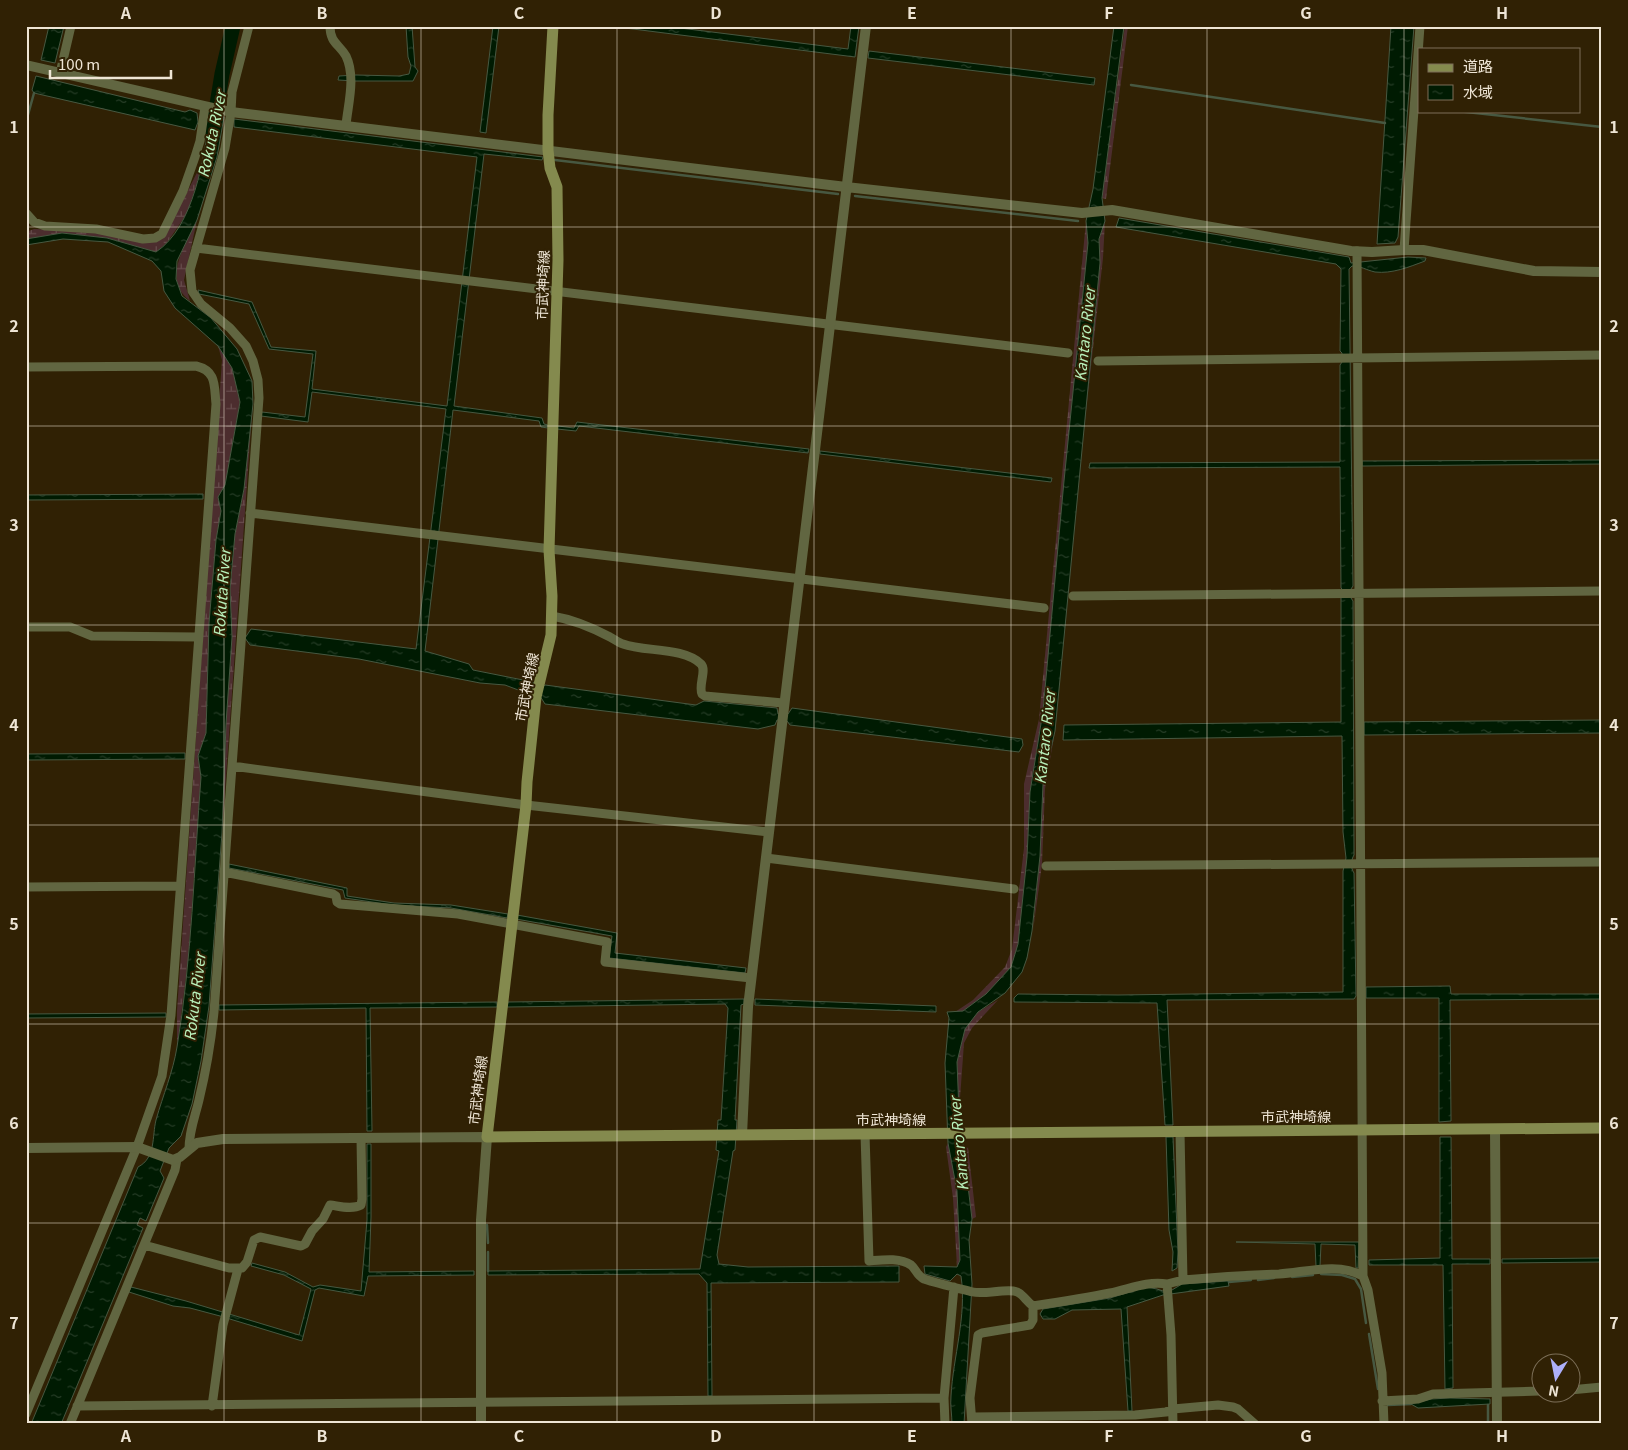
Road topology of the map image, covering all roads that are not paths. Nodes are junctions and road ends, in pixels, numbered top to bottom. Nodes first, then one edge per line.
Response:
1 (71, 26) edge
2 (248, 26) edge
3 (330, 26) edge
4 (553, 26) edge
5 (866, 26) edge
6 (1420, 26) edge
7 (1418, 48) edge
8 (1418, 54) edge
9 (26, 66) edge
10 (60, 73) junction
11 (205, 107) junction
12 (231, 112) junction
13 (346, 126) junction
14 (548, 150) junction
15 (846, 186) junction
16 (26, 213) edge
17 (196, 248) junction
18 (1404, 250) junction
19 (1357, 260) junction
20 (1602, 272) edge
21 (556, 292) junction
22 (831, 324) junction
23 (1068, 352) dead end
24 (1602, 355) edge
25 (1355, 358) junction
26 (1098, 361) dead end
27 (26, 366) edge
28 (250, 513) junction
29 (550, 550) junction
30 (800, 580) junction
31 (1602, 591) edge
32 (1357, 593) junction
33 (1073, 596) dead end
34 (1044, 608) dead end
35 (552, 616) junction
36 (26, 627) edge
37 (198, 636) junction
38 (782, 712) junction
39 (232, 766) junction
40 (526, 805) junction
41 (769, 832) junction
42 (766, 858) junction
43 (1602, 862) edge
44 (1358, 864) junction
45 (1046, 866) dead end
46 (224, 872) junction
47 (180, 886) junction
48 (26, 887) edge
49 (1014, 889) dead end
50 (511, 925) junction
51 (751, 978) junction
52 (1602, 1128) edge
53 (1495, 1129) junction
54 (1363, 1130) junction
55 (1180, 1132) junction
56 (865, 1134) junction
57 (740, 1135) junction
58 (487, 1137) junction
59 (361, 1138) junction
60 (26, 1148) edge
61 (142, 1149) junction
62 (188, 1149) junction
63 (173, 1159) junction
64 (144, 1245) junction
65 (238, 1269) junction
66 (1363, 1276) junction
67 (1183, 1280) junction
68 (958, 1287) junction
69 (1167, 1290) junction
70 (1034, 1306) junction
71 (1602, 1387) edge
72 (1580, 1389) edge
73 (1530, 1390) edge
74 (1497, 1392) junction
75 (944, 1398) junction
76 (1382, 1401) junction
77 (481, 1402) junction
78 (77, 1406) junction
79 (212, 1406) junction
80 (1173, 1409) junction
81 (27, 1411) edge
82 (972, 1421) edge
83 (70, 1424) edge
84 (481, 1424) edge
85 (945, 1424) edge
86 (1173, 1424) edge
87 (1255, 1424) edge
88 (1384, 1424) edge
89 (1497, 1424) edge

1 - 10 street
2 - 12 street
3 - 13 street
4 - 14 main road, 市武神埼線
5 - 15 street
6 - 7 street
8 - 18 street
9 - 10 street
10 - 11 street
11 - 12 street
11 - 16 street
12 - 13 street
12 - 17 street
13 - 14 street
14 - 15 street
14 - 21 main road, 市武神埼線
15 - 19 street
15 - 22 street
17 - 21 street
17 - 28 street
18 - 19 street
18 - 20 street
19 - 25 street
21 - 22 street
21 - 29 main road, 市武神埼線
22 - 23 street
22 - 30 street
24 - 25 street
25 - 26 street
25 - 32 street
27 - 37 street
28 - 29 street
28 - 39 street
29 - 30 street
29 - 35 main road, 市武神埼線
30 - 34 street
30 - 38 street
31 - 32 street
32 - 33 street
32 - 44 street
35 - 38 street
35 - 40 main road, 市武神埼線
36 - 37 street
37 - 47 street
38 - 41 street
39 - 40 street
39 - 46 street
40 - 41 street
40 - 50 main road, 市武神埼線
41 - 42 street
42 - 49 street
42 - 51 street
43 - 44 street
44 - 45 street
44 - 54 street
46 - 50 street
46 - 62 street
47 - 48 street
47 - 61 street
50 - 51 street
50 - 58 main road, 市武神埼線
51 - 57 street
52 - 53 main road, 市武神埼線
53 - 54 main road, 市武神埼線
53 - 74 street
54 - 55 main road, 市武神埼線
54 - 66 street
55 - 56 main road, 市武神埼線
55 - 67 street
56 - 57 main road, 市武神埼線
56 - 68 street
57 - 58 main road, 市武神埼線
58 - 59 street
58 - 77 street
59 - 62 street
59 - 65 street
60 - 61 street
61 - 63 street
61 - 81 street
62 - 63 street
63 - 64 street
64 - 65 street
64 - 78 street
65 - 79 street
66 - 67 street
66 - 76 street
67 - 69 street
68 - 70 street
68 - 75 street
69 - 70 street
69 - 80 street
70 - 82 street
71 - 72 street
73 - 74 street
74 - 76 street
74 - 89 street
75 - 77 street
75 - 85 street
76 - 88 street
77 - 79 street
77 - 84 street
78 - 79 street
78 - 83 street
80 - 82 street
80 - 86 street
80 - 87 street

